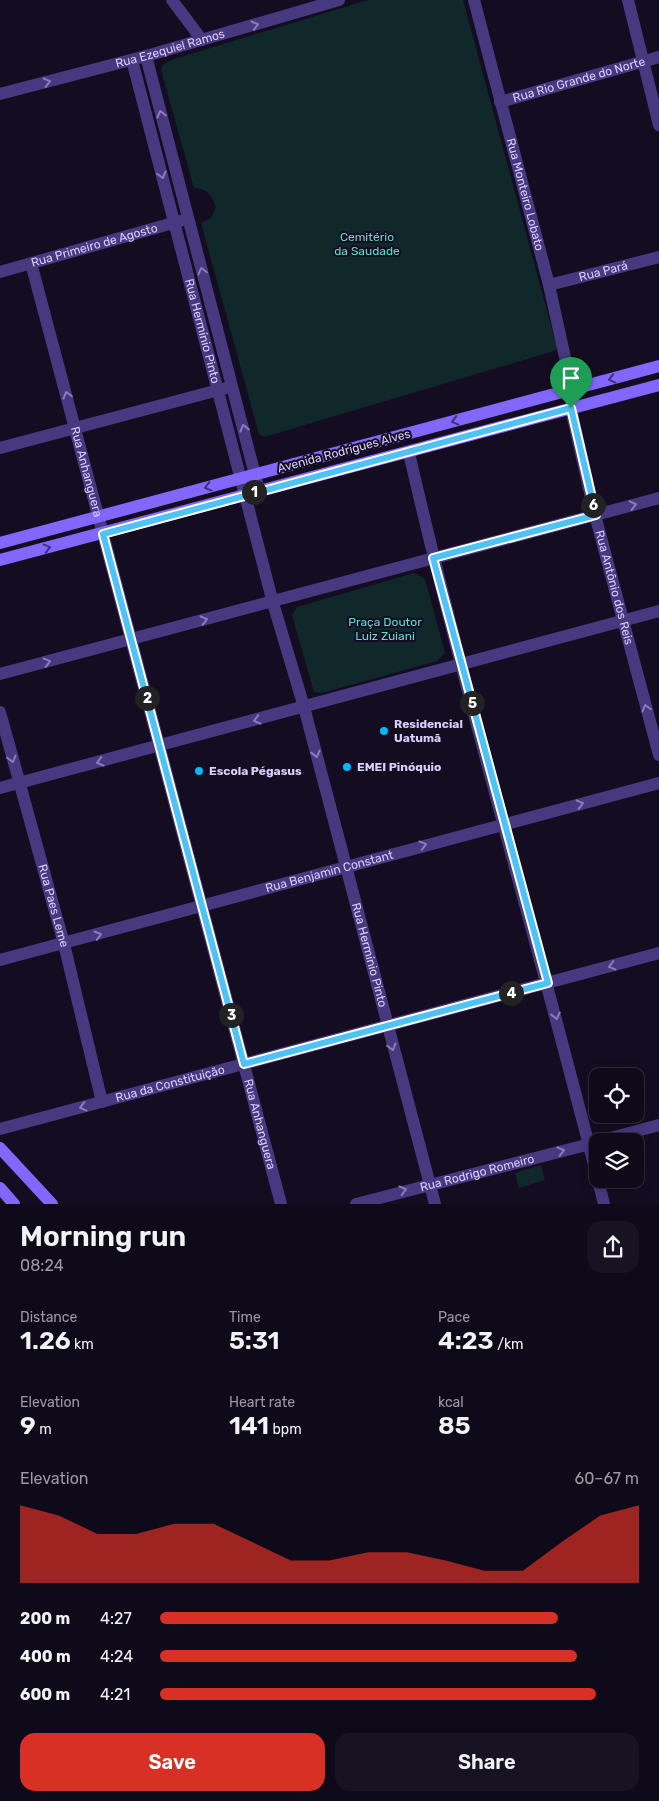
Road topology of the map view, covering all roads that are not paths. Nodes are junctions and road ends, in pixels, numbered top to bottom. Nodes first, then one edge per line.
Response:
1 (172, 0) edge
2 (339, 0) edge
3 (474, 0) edge
4 (628, 0) edge
5 (324, 2) edge
6 (202, 40) junction
7 (146, 56) junction
8 (659, 58) edge
9 (132, 60) junction
10 (644, 62) junction
11 (0, 94) edge
12 (500, 102) junction
13 (659, 125) edge
14 (187, 217) junction
15 (175, 224) junction
16 (659, 257) edge
17 (32, 264) junction
18 (0, 272) edge
19 (549, 285) junction
20 (659, 366) edge
21 (233, 385) junction
22 (659, 385) edge
23 (572, 389) junction
24 (218, 390) junction
25 (571, 408) junction
26 (76, 428) junction
27 (0, 448) edge
28 (409, 453) junction
29 (255, 475) junction
30 (242, 478) junction
31 (259, 490) junction
32 (246, 494) junction
33 (659, 498) edge
34 (596, 515) junction
35 (98, 517) junction
36 (103, 534) junction
37 (0, 543) edge
38 (433, 558) junction
39 (0, 560) edge
40 (273, 603) junction
41 (659, 612) edge
42 (623, 621) junction
43 (130, 639) junction
44 (461, 665) junction
45 (0, 674) edge
46 (304, 707) junction
47 (0, 712) edge
48 (160, 745) junction
49 (659, 755) edge
50 (659, 783) edge
51 (18, 784) junction
52 (0, 788) edge
53 (505, 823) junction
54 (345, 867) junction
55 (203, 906) junction
56 (64, 944) junction
57 (659, 953) edge
58 (0, 960) edge
59 (548, 983) junction
60 (387, 1027) junction
61 (244, 1064) junction
62 (102, 1102) junction
63 (659, 1125) edge
64 (0, 1129) edge
65 (592, 1133) edge
66 (629, 1133) edge
67 (589, 1143) edge
68 (0, 1148) edge
69 (430, 1183) junction
70 (0, 1188) edge
71 (602, 1188) edge
72 (14, 1204) edge
73 (52, 1204) edge
74 (280, 1204) edge
75 (356, 1204) edge
76 (435, 1204) edge
77 (604, 1204) edge

1 - 6 street
2 - 5 street, Rua Ezequiel Ramos
3 - 12 street, Rua Monteiro Lobato
4 - 10 street
6 -> 5 street, Rua Ezequiel Ramos
6 - 7 street, Rua Ezequiel Ramos
7 - 9 street, Rua Ezequiel Ramos
14 -> 7 street, Rua Hermínio Pinto
8 - 10 street, Rua Rio Grande do Norte
11 -> 9 street, Rua Ezequiel Ramos
9 -> 15 street, Rua Hermínio Pinto
10 - 12 street, Rua Rio Grande do Norte
10 - 13 street
12 - 19 street, Rua Monteiro Lobato
14 - 15 street, Rua Primeiro de Agosto
21 -> 14 street, Rua Hermínio Pinto
15 - 17 street, Rua Primeiro de Agosto
15 - 24 street, Rua Hermínio Pinto
16 - 19 street, Rua Pará
17 - 18 street, Rua Primeiro de Agosto
26 -> 17 street, Rua Anhanguera
19 - 23 street, Rua Monteiro Lobato
20 -> 23 main road, Avenida Rodrigues Alves
21 - 24 street
29 -> 21 street, Rua Hermínio Pinto
22 - 25 main road, Avenida Rodrigues Alves
23 - 25 street, Rua Antônio dos Reis
23 -> 29 main road, Avenida Rodrigues Alves
24 - 26 street
24 - 30 street, Rua Hermínio Pinto
25 - 28 main road, Avenida Rodrigues Alves
25 - 34 street, Rua Antônio dos Reis
26 - 27 street
26 - 35 street, Rua Anhanguera
28 - 31 main road, Avenida Rodrigues Alves
28 - 38 street
29 - 30 main road, Avenida Rodrigues Alves
29 - 31 street, Rua Hermínio Pinto
30 - 32 street, Rua Hermínio Pinto
30 -> 35 main road, Avenida Rodrigues Alves
31 - 32 main road, Avenida Rodrigues Alves
32 - 36 main road, Avenida Rodrigues Alves
32 - 40 street, Rua Hermínio Pinto
34 -> 33 street
34 - 38 street
34 - 42 street, Rua Antônio dos Reis
35 - 36 street, Rua Anhanguera
35 - 37 main road, Avenida Rodrigues Alves
39 -> 36 main road, Avenida Rodrigues Alves
36 - 43 street, Rua Anhanguera
38 - 40 street
38 - 44 street
43 -> 40 street
40 - 46 street
41 - 42 street
42 - 44 street
49 -> 42 street, Rua Antônio dos Reis
45 -> 43 street
43 - 48 street, Rua Anhanguera
44 - 46 street
44 - 53 street
46 -> 48 street
46 -> 54 street, Rua Hermínio Pinto
47 -> 51 street, Rua Paes Leme
48 -> 51 street
48 - 55 street, Rua Anhanguera
53 -> 50 street, Rua Benjamin Constant
51 - 52 street
51 - 56 street, Rua Paes Leme
54 -> 53 street, Rua Benjamin Constant
53 - 59 street
54 - 55 street, Rua Benjamin Constant
54 - 60 street, Rua Hermínio Pinto
56 -> 55 street, Rua Benjamin Constant
55 - 61 street, Rua Anhanguera
56 - 58 street, Rua Benjamin Constant
56 - 62 street, Rua Paes Leme
57 -> 59 street, Rua da Constituição
59 - 60 street, Rua da Constituição
59 -> 65 street
60 - 61 street, Rua da Constituição
60 -> 69 street, Rua Hermínio Pinto
61 - 62 street, Rua da Constituição
61 - 74 street, Rua Anhanguera
62 -> 64 street, Rua da Constituição
63 - 66 street, Rua Rodrigo Romeiro
69 -> 67 street, Rua Rodrigo Romeiro
68 - 73 main road
75 -> 69 street, Rua Rodrigo Romeiro
69 - 76 street, Rua Hermínio Pinto
70 - 72 main road
71 - 77 street

